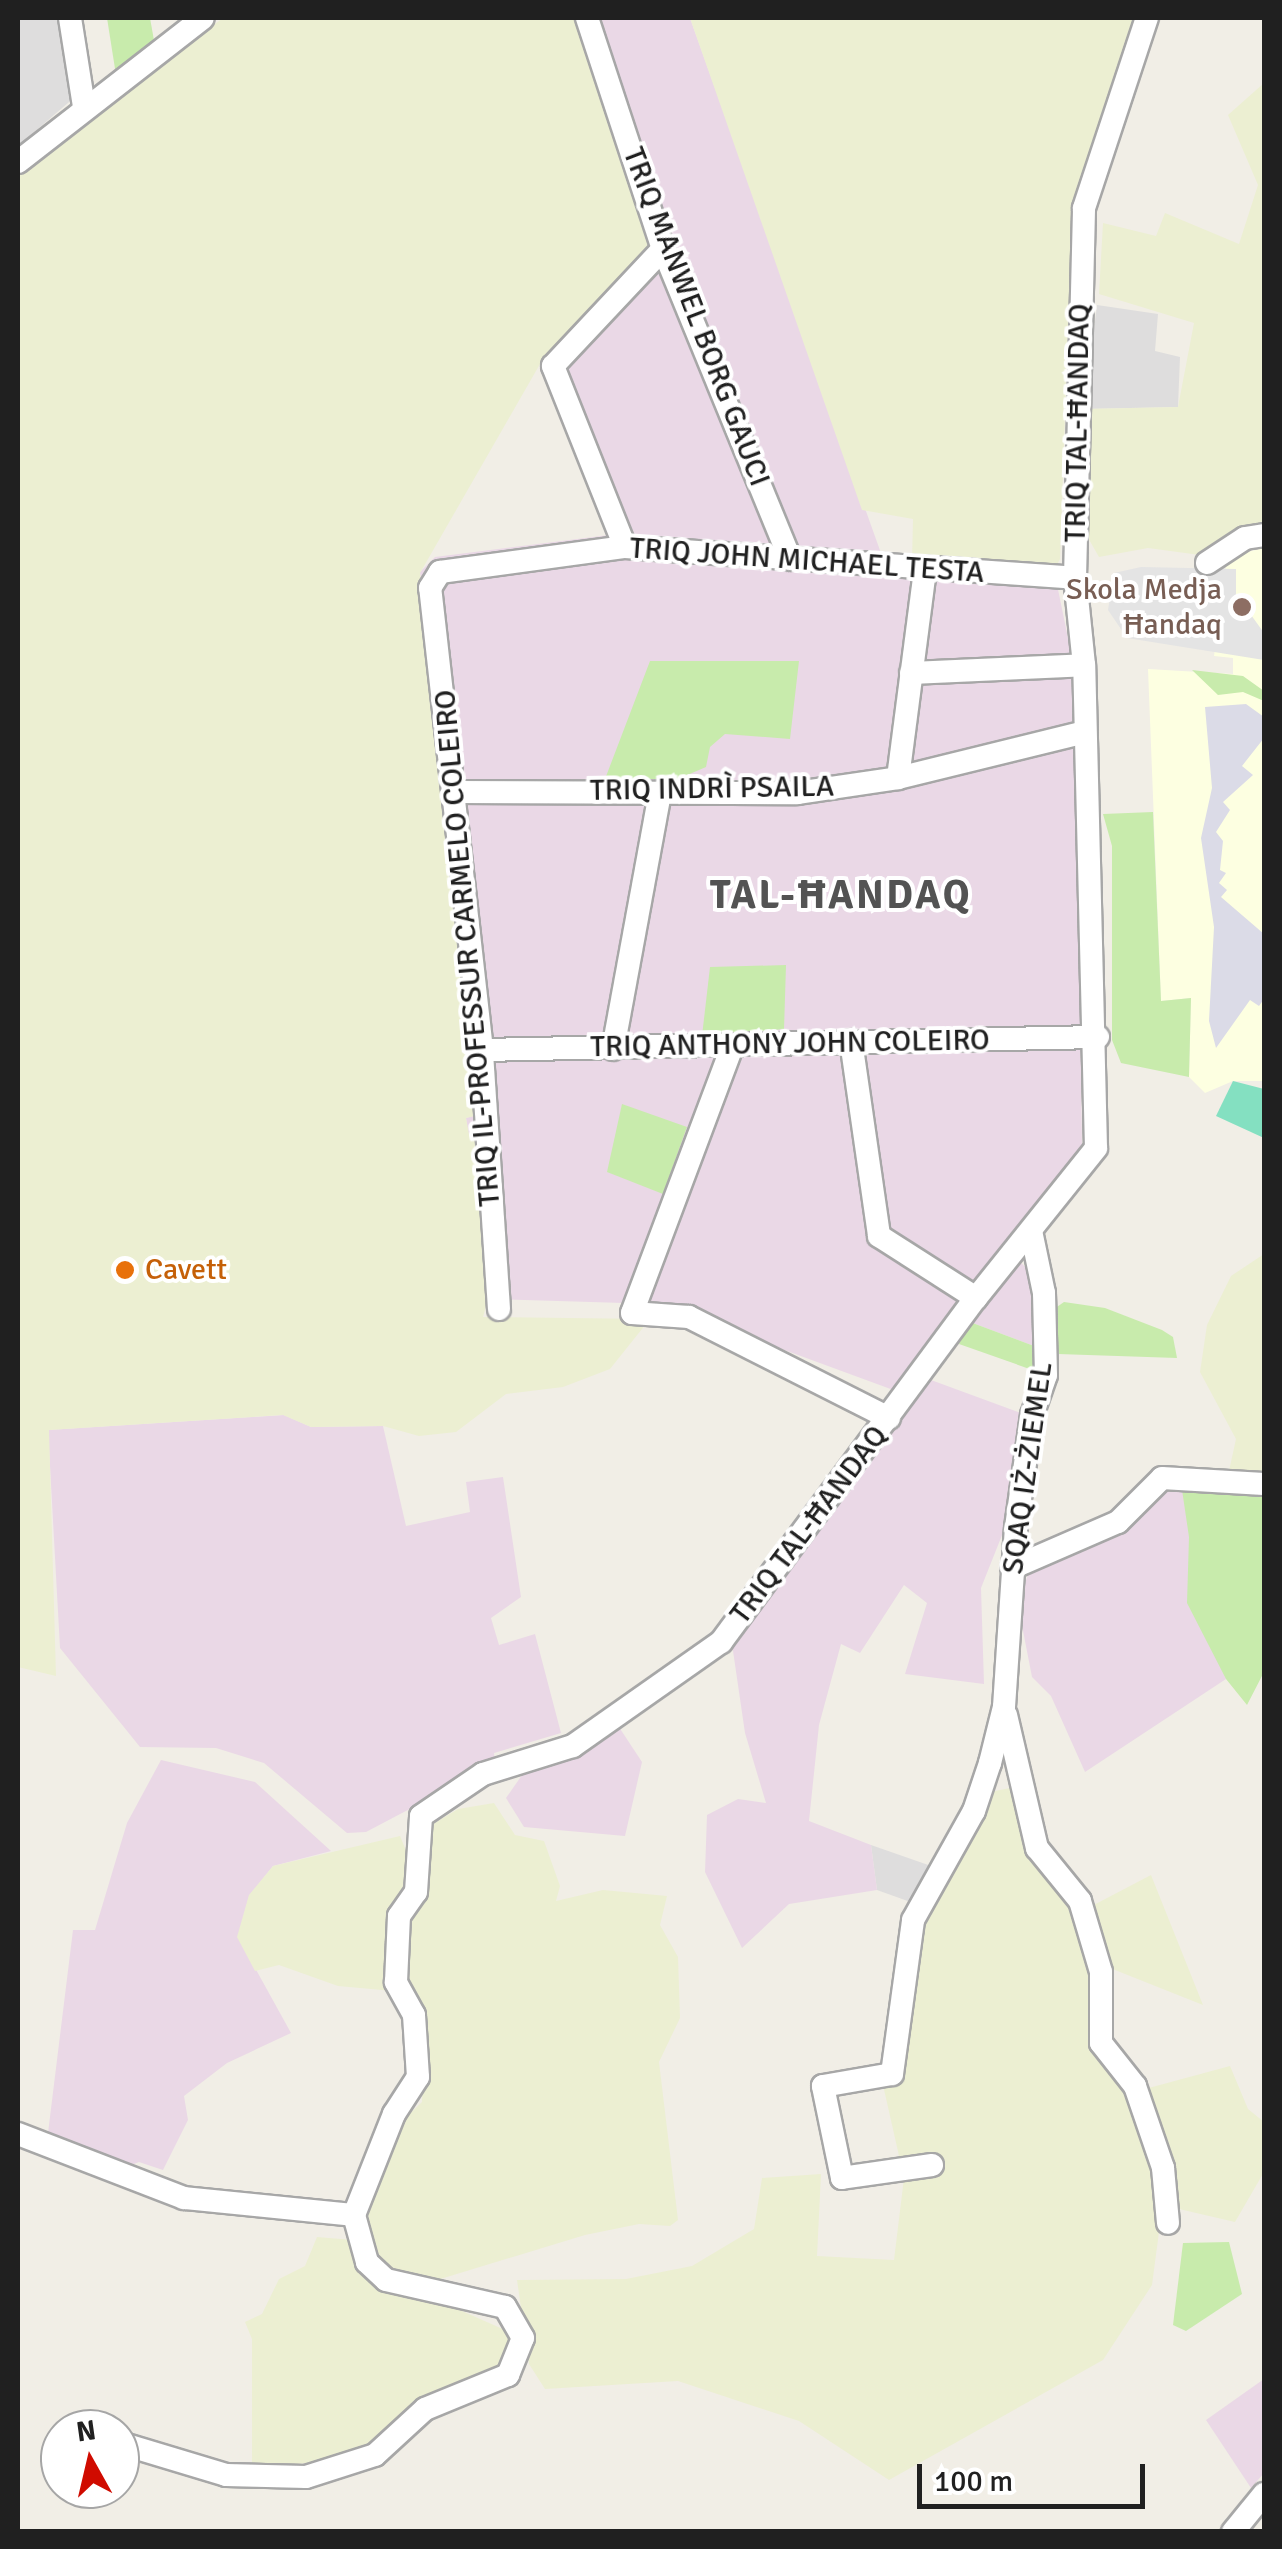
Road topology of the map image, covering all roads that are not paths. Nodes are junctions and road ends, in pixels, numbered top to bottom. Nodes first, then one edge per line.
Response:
1 (70, 18) edge
2 (203, 18) edge
3 (588, 18) edge
4 (1147, 18) edge
5 (84, 106) junction
6 (18, 162) edge
7 (663, 249) junction
8 (1264, 535) edge
9 (624, 547) junction
10 (790, 559) junction
11 (1207, 563) dead end
12 (925, 571) junction
13 (1075, 578) junction
14 (430, 588) joint
15 (1084, 664) junction
16 (911, 673) junction
17 (1082, 733) junction
18 (898, 778) junction
19 (456, 792) junction
20 (660, 792) junction
21 (1098, 1037) junction
22 (852, 1041) junction
23 (732, 1047) junction
24 (613, 1049) junction
25 (482, 1050) junction
26 (1031, 1231) junction
27 (976, 1298) junction
28 (500, 1310) dead end
29 (890, 1418) junction
30 (1264, 1484) edge
31 (1012, 1568) junction
32 (1004, 1707) junction
33 (18, 2134) edge
34 (932, 2165) dead end
35 (354, 2215) junction
36 (1168, 2223) dead end
37 (140, 2449) edge
38 (1264, 2494) edge
39 (1233, 2532) edge

1 - 5 street
2 - 5 street
3 - 7 street, TRIQ MANWEL BORG GAUCI
4 - 13 street, TRIQ TAL-ĦANDAQ
5 - 6 street
7 - 9 street
7 - 10 street, TRIQ MANWEL BORG GAUCI
8 - 11 street
9 - 10 street, TRIQ JOHN MICHAEL TESTA
9 - 14 street, TRIQ JOHN MICHAEL TESTA
10 - 12 street, TRIQ JOHN MICHAEL TESTA
12 - 13 street, TRIQ JOHN MICHAEL TESTA
12 - 16 street
13 - 15 street, TRIQ TAL-ĦANDAQ
14 - 19 street, TRIQ IL-PROFESSUR CARMELO COLEIRO
15 - 16 street
15 - 17 street, TRIQ TAL-ĦANDAQ
16 - 18 street
17 - 18 street, TRIQ INDRÌ PSAILA
17 - 21 street, TRIQ TAL-ĦANDAQ
18 - 20 street, TRIQ INDRÌ PSAILA
19 - 20 street, TRIQ INDRÌ PSAILA
19 - 25 street, TRIQ IL-PROFESSUR CARMELO COLEIRO
20 - 24 street
21 - 22 street, TRIQ ANTHONY JOHN COLEIRO
21 - 26 street, TRIQ TAL-ĦANDAQ
22 - 23 street, TRIQ ANTHONY JOHN COLEIRO
22 - 27 street
23 - 24 street, TRIQ ANTHONY JOHN COLEIRO
23 - 29 street
24 - 25 street, TRIQ ANTHONY JOHN COLEIRO
25 - 28 street, TRIQ IL-PROFESSUR CARMELO COLEIRO
26 - 27 street, TRIQ TAL-ĦANDAQ
26 - 31 street, SQAQ IŻ-ŻIEMEL
27 - 29 street, TRIQ TAL-ĦANDAQ
29 - 35 street, TRIQ TAL-ĦANDAQ
30 - 31 street
31 - 32 street, SQAQ IŻ-ŻIEMEL
32 - 34 street
32 - 36 street
33 - 35 street
35 - 37 street
38 - 39 street

